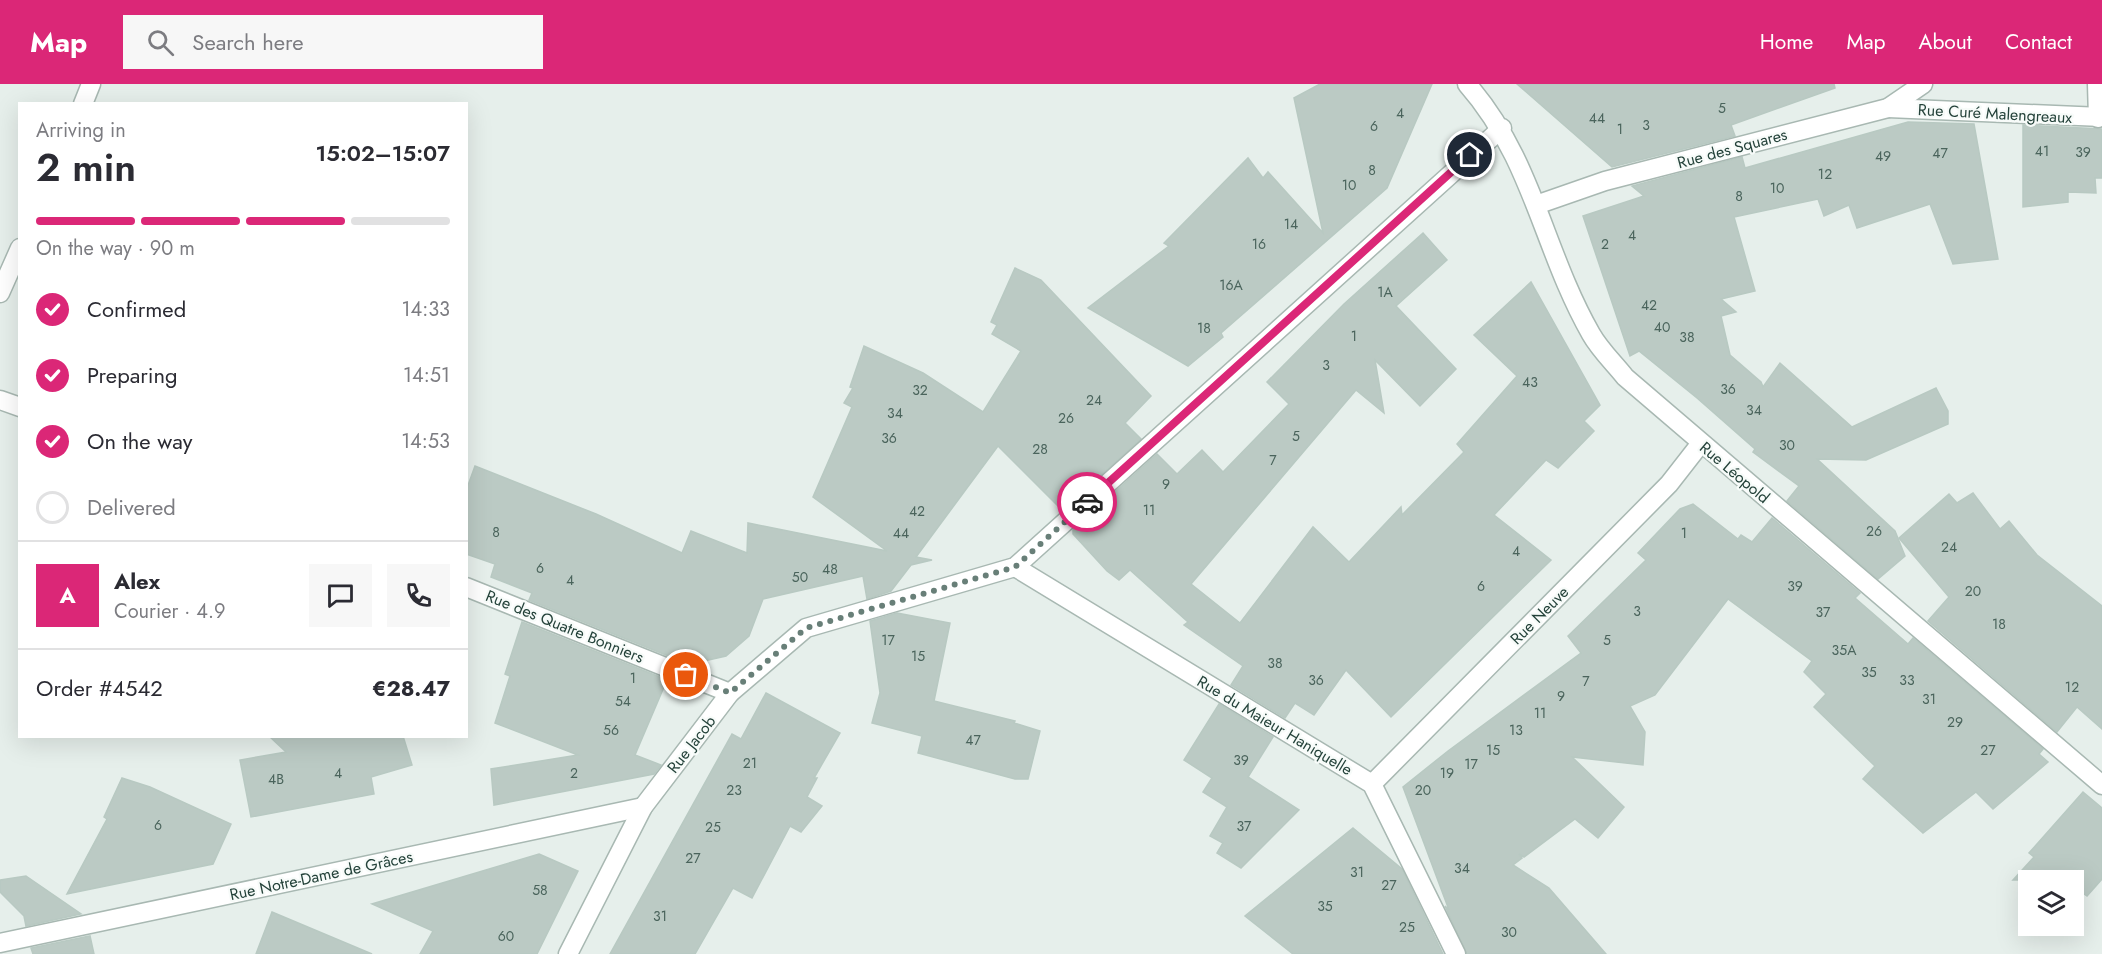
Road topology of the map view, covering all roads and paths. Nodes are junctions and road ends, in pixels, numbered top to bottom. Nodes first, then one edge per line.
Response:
1 (91, 84) edge
2 (1467, 84) edge
3 (1923, 84) edge
4 (2097, 84) edge
5 (84, 102) edge
6 (1888, 108) junction
7 (2100, 118) edge
8 (1502, 128) junction
9 (1536, 205) junction
10 (18, 252) edge
11 (0, 293) edge
12 (0, 400) edge
13 (18, 406) edge
14 (1701, 442) junction
15 (1015, 567) junction
16 (468, 588) edge
17 (730, 693) junction
18 (1372, 784) junction
19 (2102, 785) edge
20 (643, 807) junction
21 (0, 943) edge
22 (568, 954) edge
23 (1456, 954) edge

1 - 5 street
2 - 8 street, Rue Léopold
3 - 6 street, Rue des Squares
4 - 7 street
6 - 7 street, Rue Curé Malengreaux
6 - 9 street, Rue des Squares
8 - 9 street, Rue Léopold
8 - 15 street, Rue Jacob
9 - 14 street, Rue Léopold
10 - 11 street
12 - 13 street
14 - 18 street, Rue Neuve
14 - 19 street, Rue Léopold
15 - 17 street, Rue Jacob
15 - 18 street, Rue du Maieur Haniquelle
16 - 17 street, Rue des Quatre Bonniers
17 - 20 street, Rue Jacob
18 - 23 street
20 - 21 street, Rue Notre-Dame de Grâces
20 - 22 street, Rue Jacob

